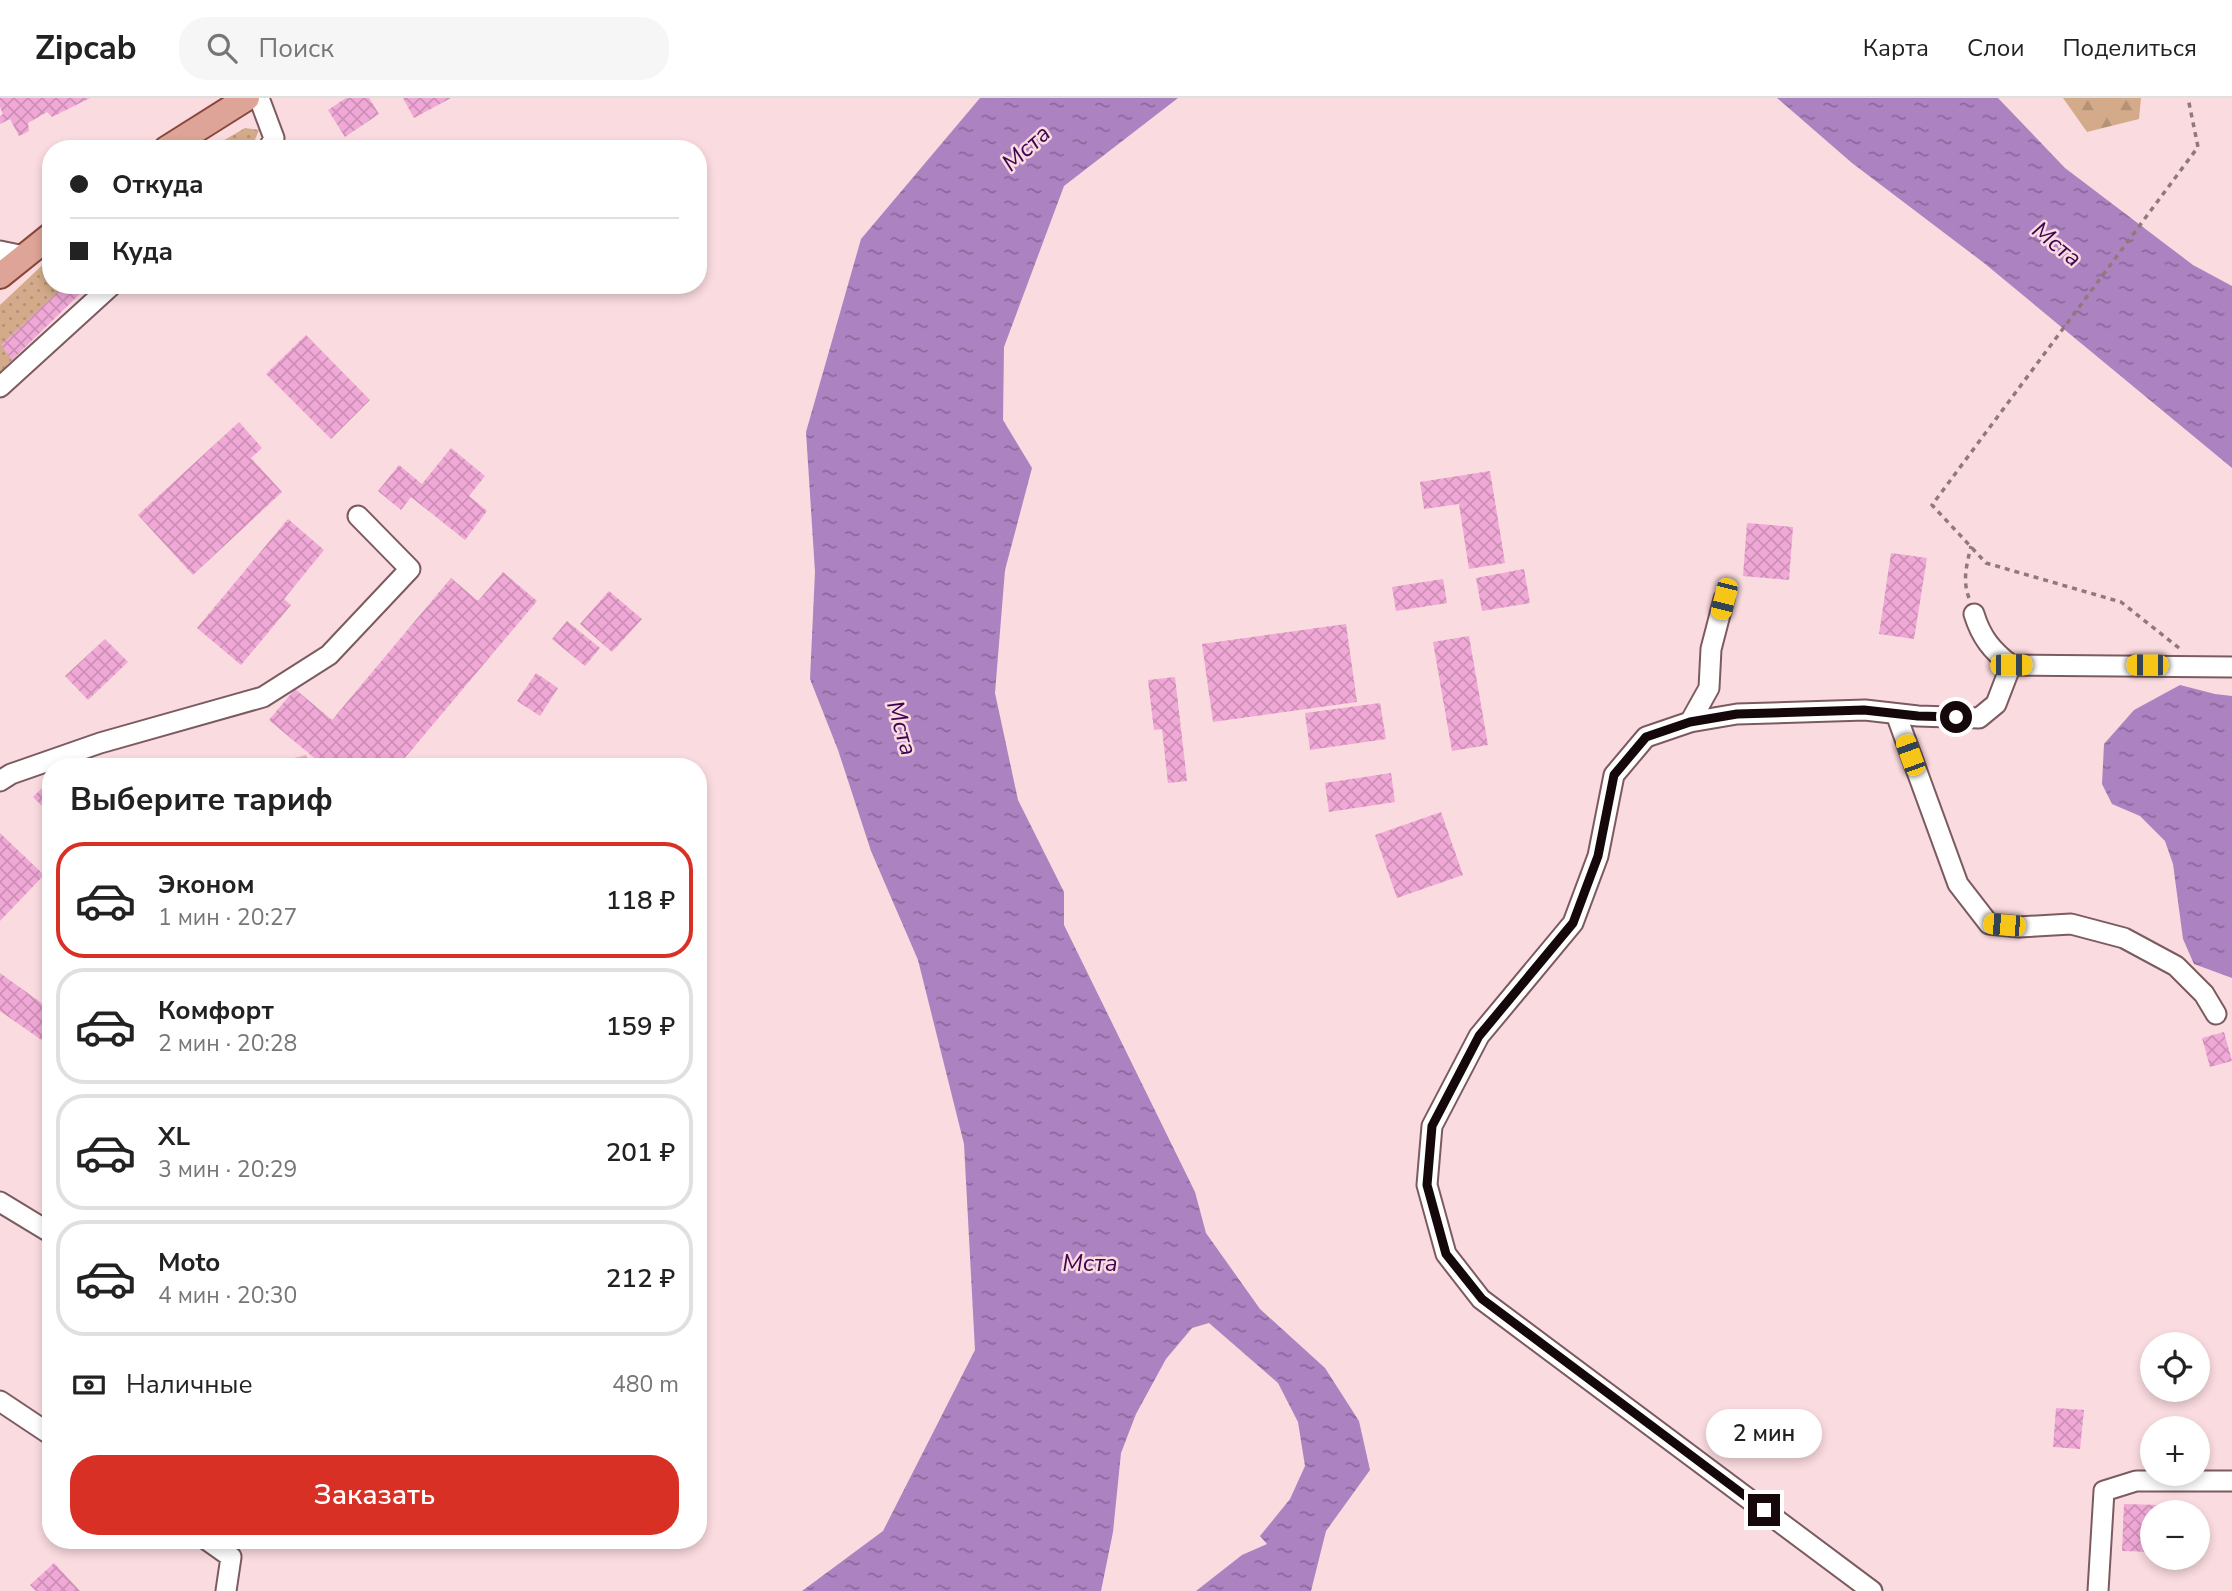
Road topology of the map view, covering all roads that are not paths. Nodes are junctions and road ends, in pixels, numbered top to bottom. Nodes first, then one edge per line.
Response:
1 (247, 98) edge
2 (259, 98) edge
3 (180, 140) edge
4 (273, 140) edge
5 (42, 239) edge
6 (12, 253) edge
7 (0, 276) edge
8 (102, 294) edge
9 (0, 387) edge
10 (358, 516) dead end
11 (1724, 599) dead end
12 (1974, 614) road end
13 (2011, 665) junction
14 (2232, 667) edge
15 (1896, 713) junction
16 (1690, 722) junction
17 (57, 758) edge
18 (42, 763) edge
19 (0, 781) edge
20 (2216, 1014) dead end
21 (0, 1202) edge
22 (42, 1228) edge
23 (0, 1401) edge
24 (42, 1429) edge
25 (2232, 1481) edge
26 (220, 1549) edge
27 (226, 1591) edge
28 (1872, 1591) edge
29 (2098, 1591) edge

1 - 3 main road
2 - 4 street
5 - 6 main road
6 - 7 main road
8 - 9 street
10 - 17 street
11 - 16 street
12 - 13 street
13 - 14 street
13 - 15 street
15 - 16 street
15 - 20 street
16 - 28 street
18 - 19 street
21 - 22 street
23 - 24 street
25 - 29 street
26 - 27 street

